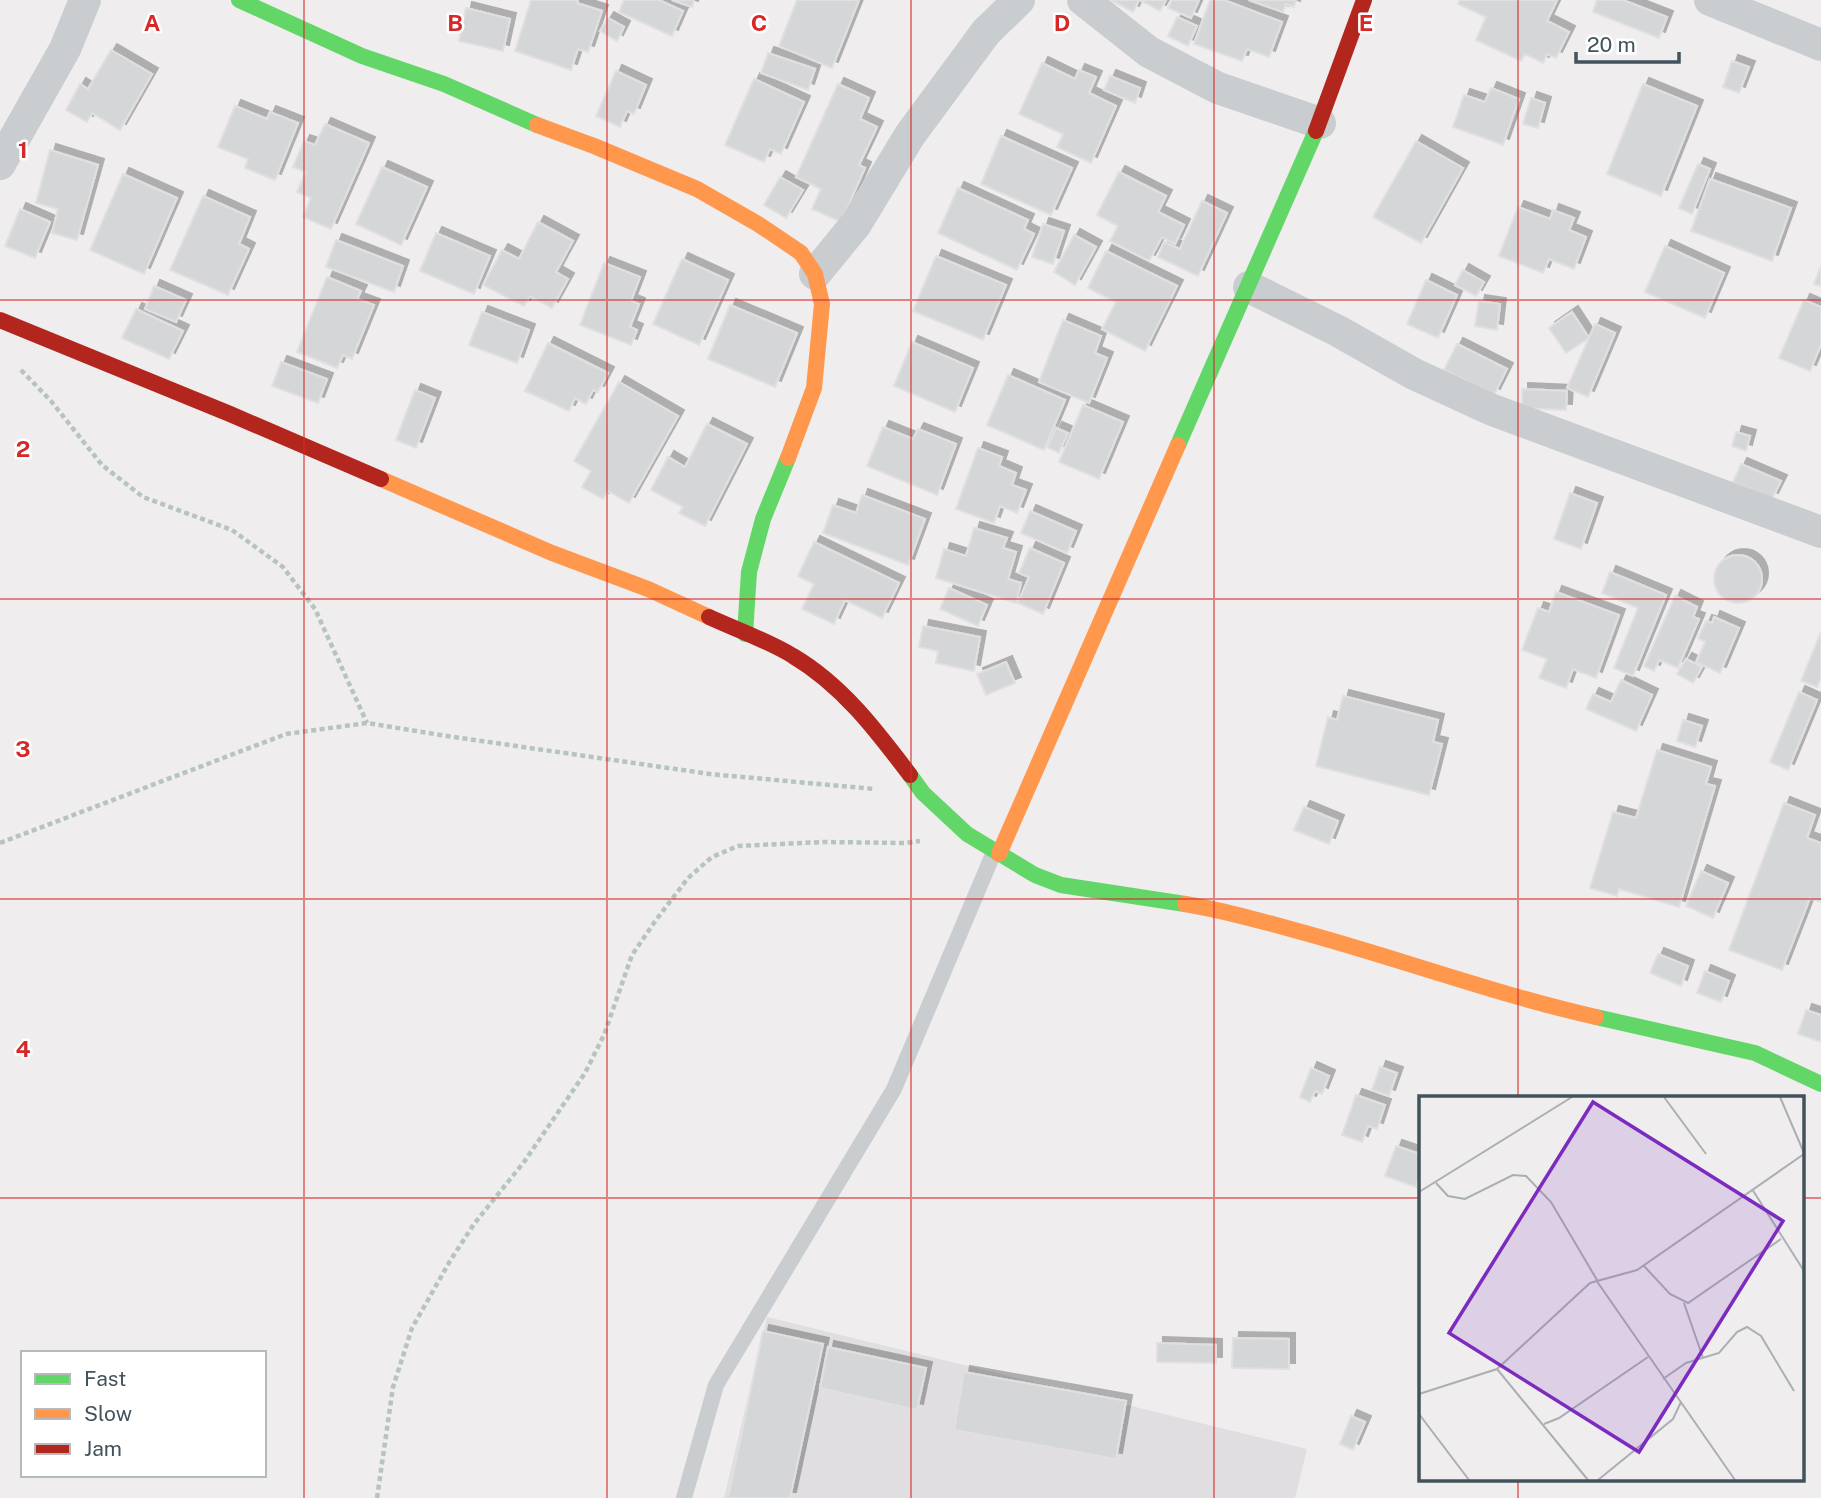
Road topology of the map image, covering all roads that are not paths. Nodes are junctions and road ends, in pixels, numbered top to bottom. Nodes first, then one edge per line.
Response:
1 (85, 0) edge
2 (239, 0) edge
3 (1019, 0) edge
4 (1083, 0) edge
5 (1364, 0) edge
6 (1710, 0) edge
7 (1821, 46) edge
8 (1320, 123) junction
9 (0, 164) edge
10 (815, 274) junction
11 (1249, 287) junction
12 (0, 320) edge
13 (1821, 532) edge
14 (745, 634) junction
15 (996, 853) junction
16 (1821, 1084) edge
17 (684, 1498) edge

1 - 9 street
2 - 10 street
3 - 10 street
4 - 8 street
5 - 8 street
6 - 7 street
8 - 11 street
10 - 14 street
11 - 13 street
11 - 15 street
12 - 14 street
14 - 15 street
15 - 16 street
15 - 17 lane

